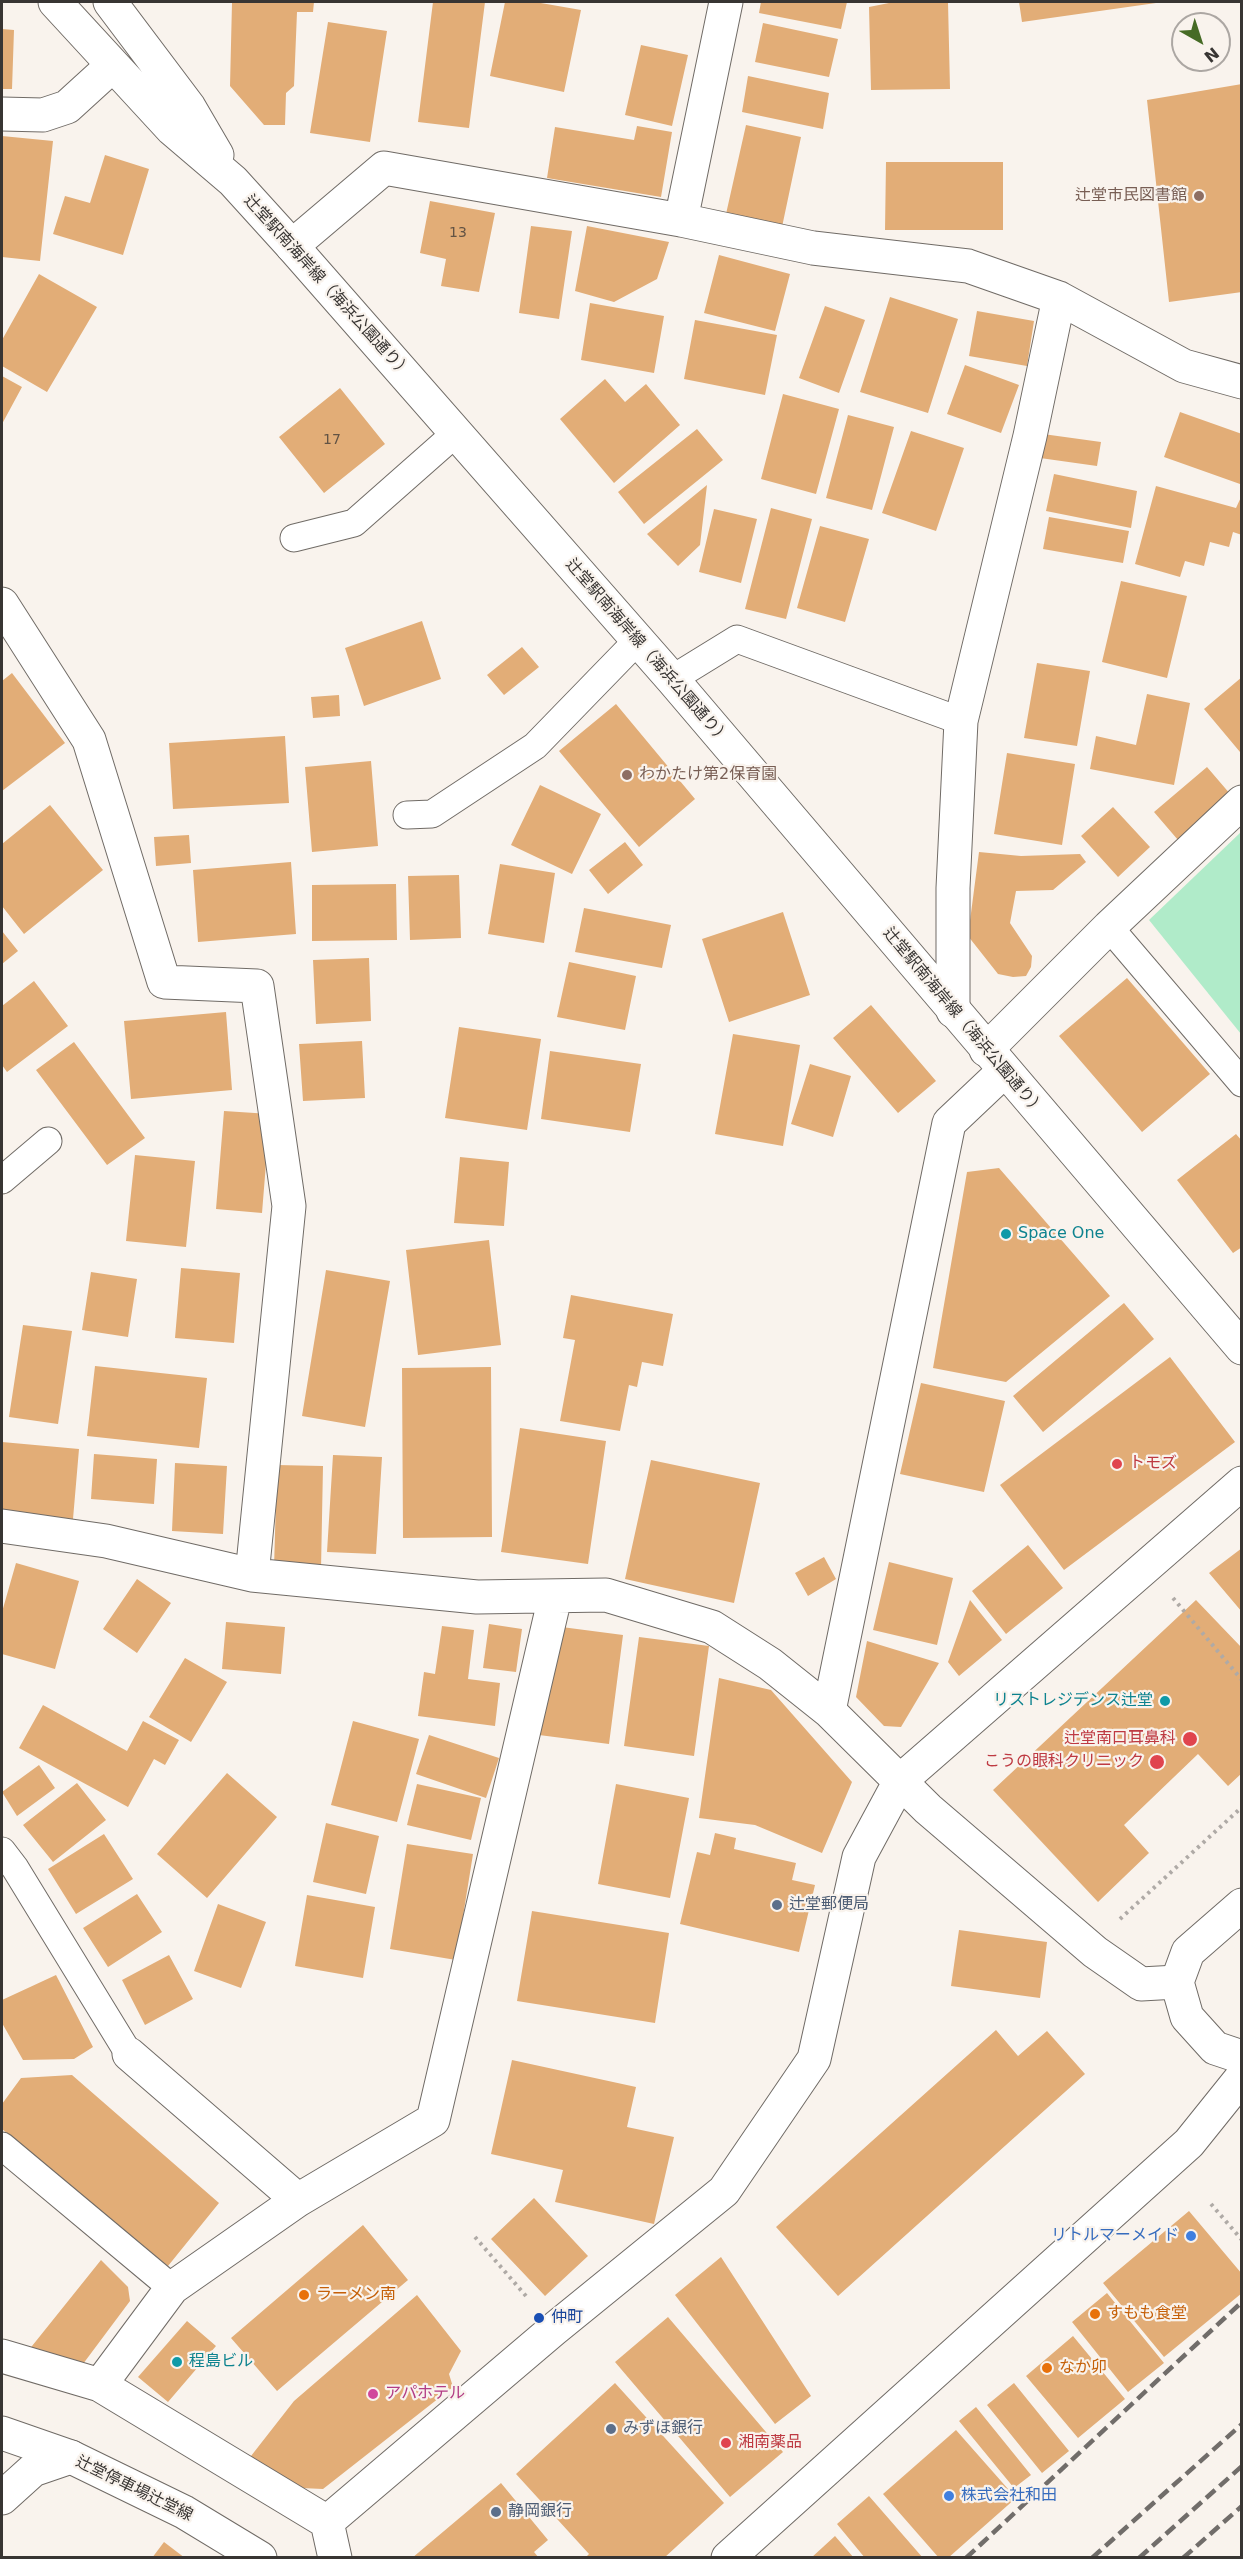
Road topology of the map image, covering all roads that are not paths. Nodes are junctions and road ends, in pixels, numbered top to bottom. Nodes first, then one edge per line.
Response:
1 (55, 2) edge
2 (110, 2) edge
3 (726, 2) edge
4 (112, 66) junction
5 (2, 114) edge
6 (233, 182) junction
7 (681, 220) junction
8 (292, 246) junction
9 (1059, 298) junction
10 (1242, 382) edge
11 (456, 433) junction
12 (294, 538) dead end
13 (2, 604) edge
14 (638, 640) junction
15 (672, 679) junction
16 (961, 721) junction
17 (1242, 802) edge
18 (406, 815) dead end
19 (1109, 927) junction
20 (953, 1011) junction
21 (995, 1061) junction
22 (1242, 1083) edge
23 (48, 1141) dead end
24 (2, 1180) edge
25 (1242, 1348) edge
26 (1242, 1483) edge
27 (2, 1526) edge
28 (252, 1575) junction
29 (555, 1597) junction
30 (829, 1711) junction
31 (900, 1781) junction
32 (2, 1851) edge
33 (1242, 1905) edge
34 (1177, 1982) junction
35 (129, 2054) joint
36 (1242, 2057) edge
37 (1242, 2077) edge
38 (2, 2146) edge
39 (298, 2200) junction
40 (172, 2288) junction
41 (2, 2356) edge
42 (100, 2385) junction
43 (2, 2433) edge
44 (71, 2457) junction
45 (2, 2498) edge
46 (327, 2522) junction
47 (260, 2558) edge
48 (335, 2558) edge
49 (728, 2558) edge

1 - 4 street, 辻堂駅南海岸線（海浜公園通り）
2 - 6 street, 辻堂駅南海岸線（海浜公園通り）
3 - 7 street
4 - 5 street
4 - 6 street, 辻堂駅南海岸線（海浜公園通り）
6 - 8 street, 辻堂駅南海岸線（海浜公園通り）
7 - 8 street
7 - 9 street
8 - 11 street, 辻堂駅南海岸線（海浜公園通り）
9 - 10 street
9 - 16 street
11 - 12 lane
11 - 14 street, 辻堂駅南海岸線（海浜公園通り）
13 - 28 street
14 - 15 street, 辻堂駅南海岸線（海浜公園通り）
14 - 18 lane
15 - 16 lane
15 - 20 street, 辻堂駅南海岸線（海浜公園通り）
16 - 20 street
17 - 19 street
19 - 21 street
19 - 22 lane
20 - 21 street, 辻堂駅南海岸線（海浜公園通り）
21 - 25 street, 辻堂駅南海岸線（海浜公園通り）
21 - 30 street
23 - 24 lane
26 - 31 street
27 - 28 street
28 - 29 street
29 - 30 street
29 - 39 street
30 - 31 street
31 - 34 street
31 - 46 street
32 - 35 lane
33 - 34 street
34 - 36 street
35 - 39 street
37 - 49 street
38 - 40 lane
39 - 40 street
40 - 42 street
41 - 42 street
42 - 46 street
43 - 44 street, 辻堂停車場辻堂線
44 - 45 street
44 - 47 street, 辻堂停車場辻堂線
46 - 48 street

